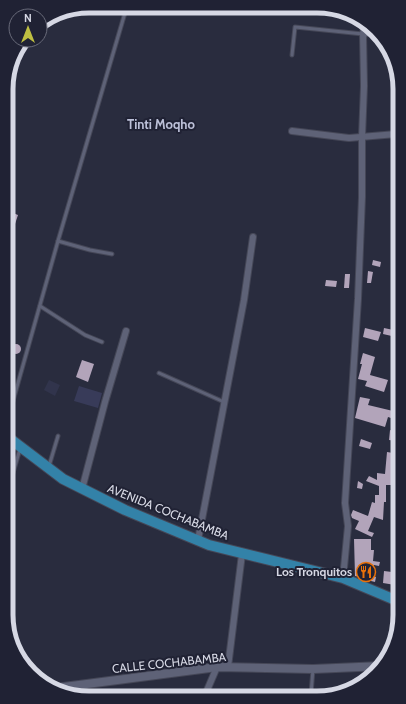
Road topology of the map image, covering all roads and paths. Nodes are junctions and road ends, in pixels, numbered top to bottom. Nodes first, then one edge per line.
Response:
1 (125, 13) edge
2 (364, 30) edge
3 (368, 33) edge
4 (363, 34) junction
5 (292, 55) dead end
6 (292, 131) dead end
7 (393, 134) edge
8 (362, 137) junction
9 (253, 237) dead end
10 (58, 241) junction
11 (112, 254) dead end
12 (40, 306) junction
13 (126, 331) dead end
14 (102, 342) dead end
15 (159, 373) dead end
16 (13, 401) edge
17 (224, 402) junction
18 (58, 436) dead end
19 (13, 441) edge
20 (20, 447) junction
21 (49, 468) junction
22 (13, 472) edge
23 (82, 489) junction
24 (198, 540) junction
25 (242, 554) junction
26 (343, 578) junction
27 (393, 599) edge
28 (373, 666) edge
29 (217, 667) junction
30 (228, 667) junction
31 (313, 669) junction
32 (65, 687) edge
33 (207, 691) edge
34 (311, 691) edge

1 - 10 lane
2 - 4 street
3 - 4 street
4 - 5 lane
4 - 8 street
6 - 8 street
7 - 8 street
8 - 26 street
9 - 17 street
10 - 11 lane
10 - 12 lane
12 - 14 lane
12 - 16 lane
13 - 23 street
15 - 17 lane
17 - 24 street
18 - 21 lane
19 - 20 main road, AVENIDA COCHABAMBA
20 - 21 main road, AVENIDA COCHABAMBA
20 - 22 lane
21 - 23 main road, AVENIDA COCHABAMBA
23 - 24 main road, AVENIDA COCHABAMBA
24 - 25 main road, AVENIDA COCHABAMBA
25 - 26 main road, AVENIDA COCHABAMBA
25 - 30 street
26 - 27 main road, AVENIDA COCHABAMBA
28 - 31 street, CALLE COCHABAMBA
29 - 30 street, CALLE COCHABAMBA
29 - 32 street, CALLE COCHABAMBA
29 - 33 street
30 - 31 street, CALLE COCHABAMBA
31 - 34 lane

